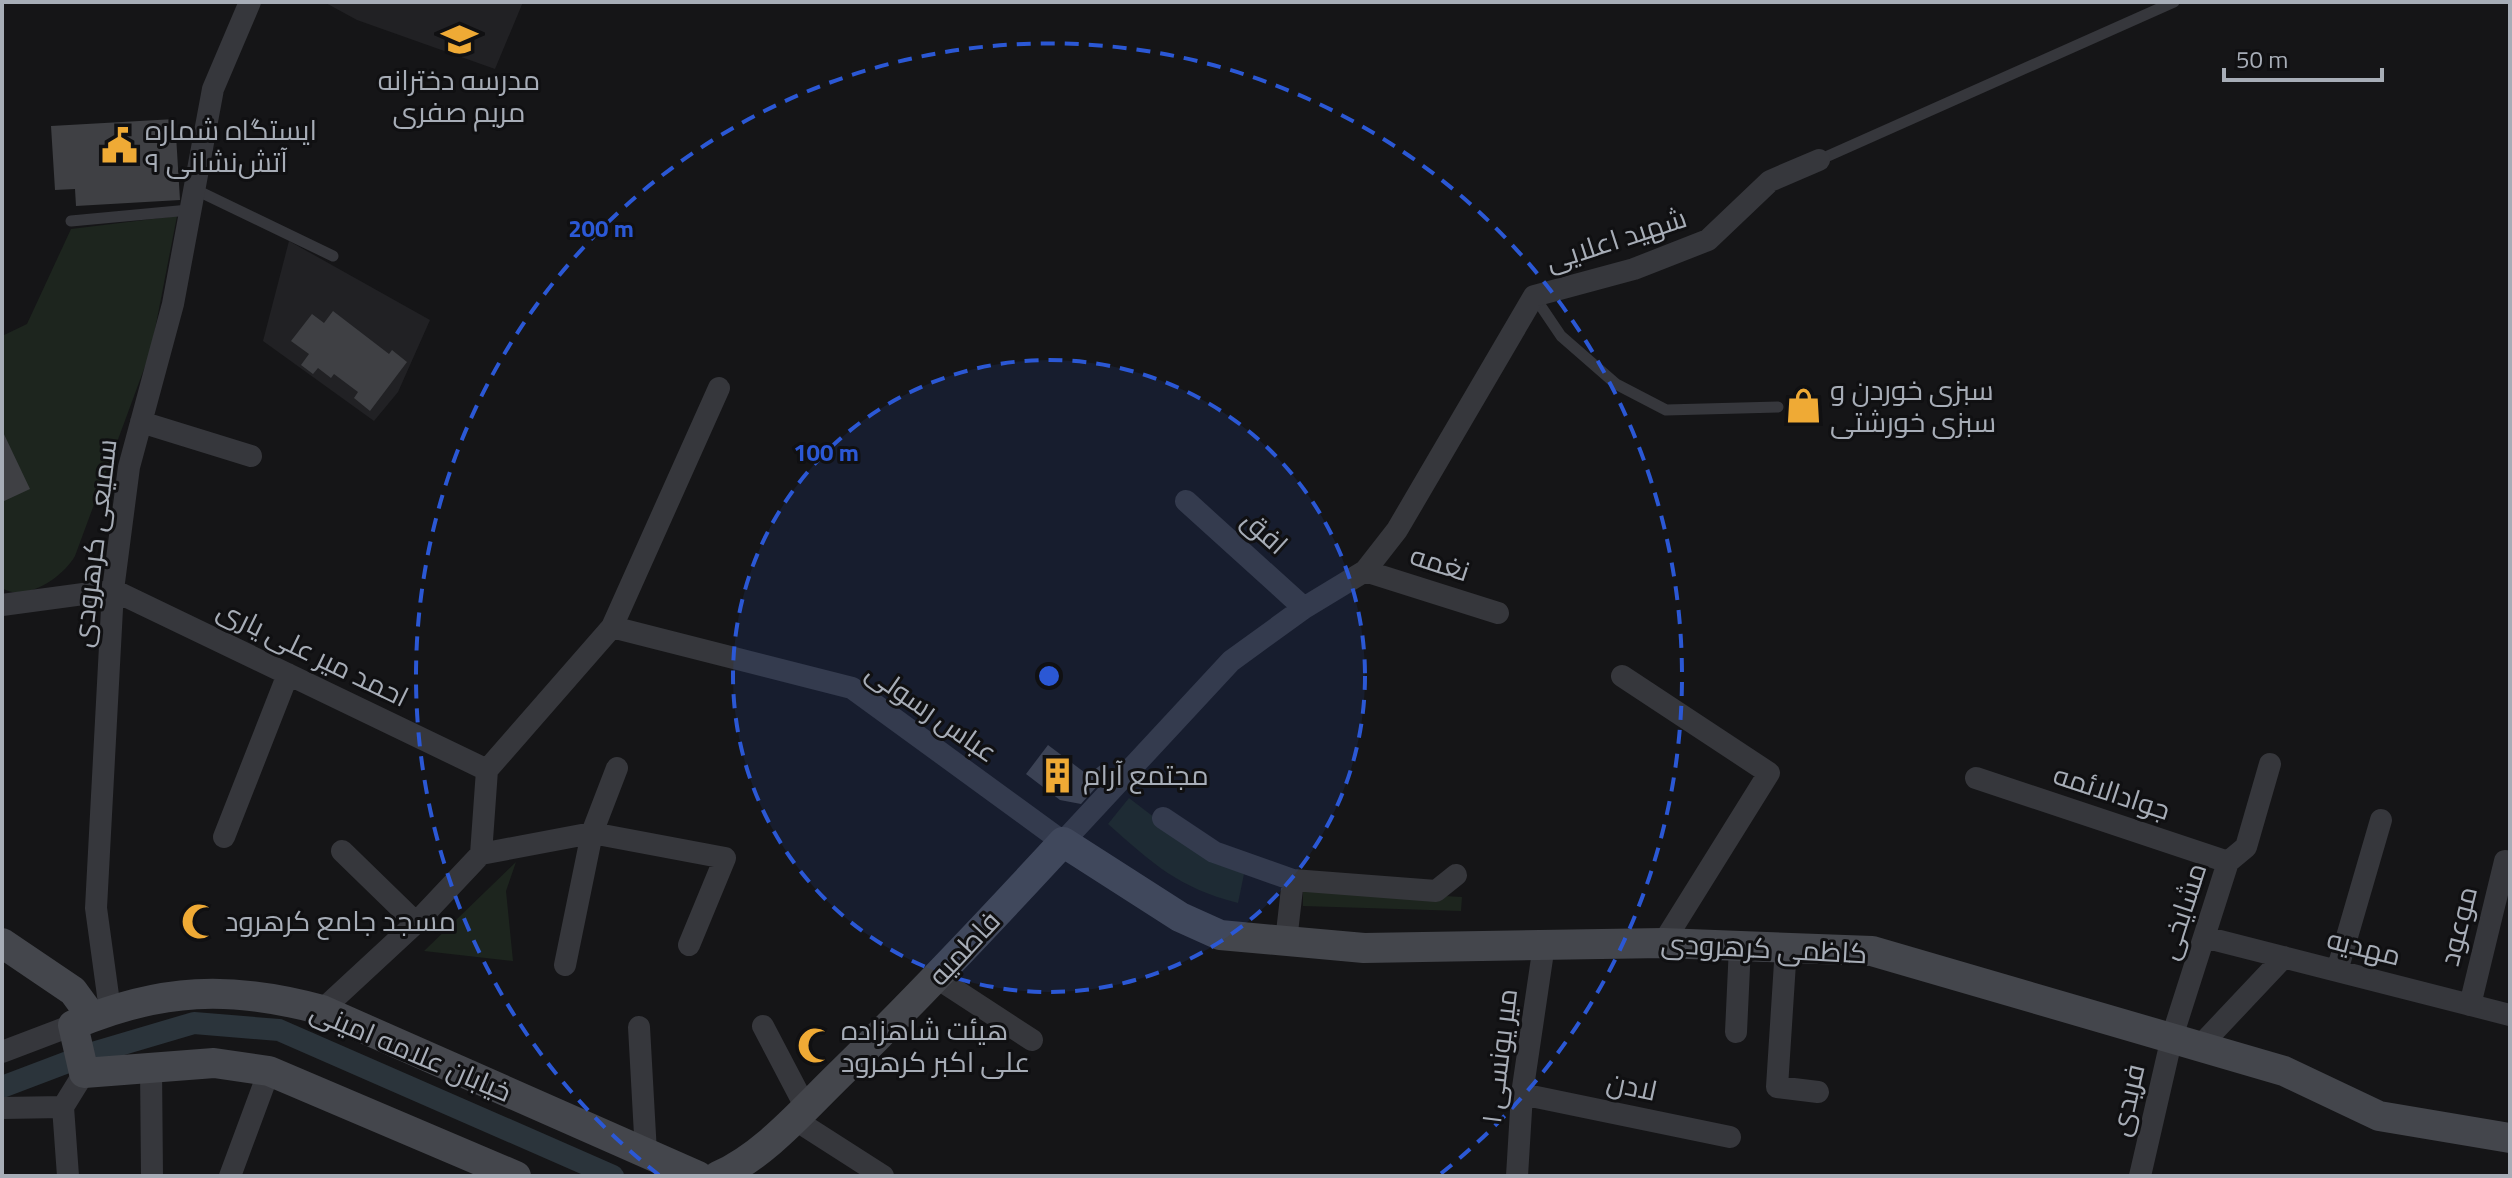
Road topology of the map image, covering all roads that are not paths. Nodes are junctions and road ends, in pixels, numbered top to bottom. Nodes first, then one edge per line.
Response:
1 (250, 2) edge
2 (2174, 2) edge
3 (1819, 160) joint
4 (191, 199) junction
5 (71, 221) dead end
6 (333, 256) dead end
7 (1534, 296) junction
8 (719, 388) dead end
9 (1778, 407) dead end
10 (141, 422) junction
11 (251, 456) dead end
12 (1186, 501) dead end
13 (1365, 571) junction
14 (113, 590) junction
15 (2, 605) edge
16 (1304, 608) junction
17 (1498, 613) dead end
18 (612, 627) junction
19 (288, 674) junction
20 (1622, 676) dead end
21 (2270, 764) dead end
22 (617, 768) dead end
23 (487, 770) junction
24 (1976, 778) dead end
25 (1163, 818) dead end
26 (2381, 820) dead end
27 (592, 833) junction
28 (224, 837) dead end
29 (1063, 842) junction
30 (342, 851) dead end
31 (481, 854) junction
32 (2505, 861) dead end
33 (2228, 862) junction
34 (1456, 875) dead end
35 (1293, 880) junction
36 (416, 923) junction
37 (2204, 937) junction
38 (1286, 941) junction
39 (2, 943) edge
40 (1663, 943) junction
41 (689, 945) dead end
42 (1544, 945) junction
43 (1740, 946) junction
44 (1786, 947) junction
45 (2284, 957) junction
46 (565, 965) dead end
47 (2337, 971) junction
48 (937, 978) junction
49 (2470, 1005) junction
50 (322, 1010) junction
51 (2510, 1015) edge
52 (91, 1017) junction
53 (763, 1026) dead end
54 (639, 1027) dead end
55 (1736, 1032) dead end
56 (1032, 1040) dead end
57 (2186, 1041) junction
58 (2, 1052) edge
59 (151, 1067) junction
60 (269, 1071) junction
61 (84, 1073) junction
62 (1818, 1092) dead end
63 (1522, 1094) junction
64 (63, 1107) junction
65 (2, 1108) edge
66 (800, 1114) junction
67 (1730, 1137) dead end
68 (2510, 1138) edge
69 (646, 1153) junction
70 (473, 1168) edge
71 (68, 1176) edge
72 (152, 1176) edge
73 (230, 1176) edge
74 (516, 1176) edge
75 (698, 1176) edge
76 (718, 1176) edge
77 (883, 1176) edge
78 (1517, 1176) edge
79 (2140, 1176) edge

1 - 4 street, سمیعی کرهرودی
2 - 3 lane
3 - 7 street, شهید اعلایی
4 - 5 lane
4 - 6 lane
4 - 10 street, سمیعی کرهرودی
7 - 9 lane
7 - 13 street, شهید اعلایی
8 - 18 street
10 - 11 street
10 - 14 street, سمیعی کرهرودی
12 - 16 street, افق
13 - 16 street
13 - 17 street, نغمه
14 - 15 street
14 - 19 street, احمد میر علی یاری
14 - 52 street, سمیعی کرهرودی
16 - 29 street
18 - 23 street
18 - 29 street, عباس رسولی
19 - 23 street, احمد میر علی یاری
19 - 28 street
20 - 40 street
21 - 33 street, مشایخی
22 - 27 street
23 - 31 street
24 - 33 street, جوادالائمه
25 - 35 street
26 - 47 street
27 - 31 street
27 - 41 street
27 - 46 street
29 - 38 street, کاظمی کرهرودی
29 - 48 street, فاطمیه
30 - 36 street
31 - 36 street
32 - 49 street, موعود
33 - 37 street, مشایخی
34 - 35 street
35 - 38 street
36 - 50 street
37 - 45 street, مهدیه
37 - 57 street, مشایخی
38 - 42 street, کاظمی کرهرودی
39 - 52 street
40 - 42 street, کاظمی کرهرودی
40 - 43 street, کاظمی کرهرودی
42 - 63 street, میر یونسی ۱
43 - 44 street, کاظمی کرهرودی
43 - 55 street
44 - 57 street, کاظمی کرهرودی
44 - 62 street
45 - 47 street, مهدیه
45 - 57 street
47 - 49 street, مهدیه
48 - 56 street
48 - 66 street, فاطمیه
49 - 51 street, مهدیه
50 - 52 street, خیابان علامه امینی
50 - 69 street, خیابان علامه امینی
52 - 58 street
52 - 61 street
53 - 66 street
54 - 69 street
57 - 68 street, کاظمی کرهرودی
57 - 79 street, فریدی
59 - 60 street
59 - 61 street
59 - 72 street
60 - 70 street
60 - 73 street
61 - 64 street
63 - 67 street, لادن
63 - 78 street, میر یونسی ۱
64 - 65 street
64 - 71 street
66 - 76 street, فاطمیه
66 - 77 street
69 - 75 street, خیابان علامه امینی
70 - 74 street

